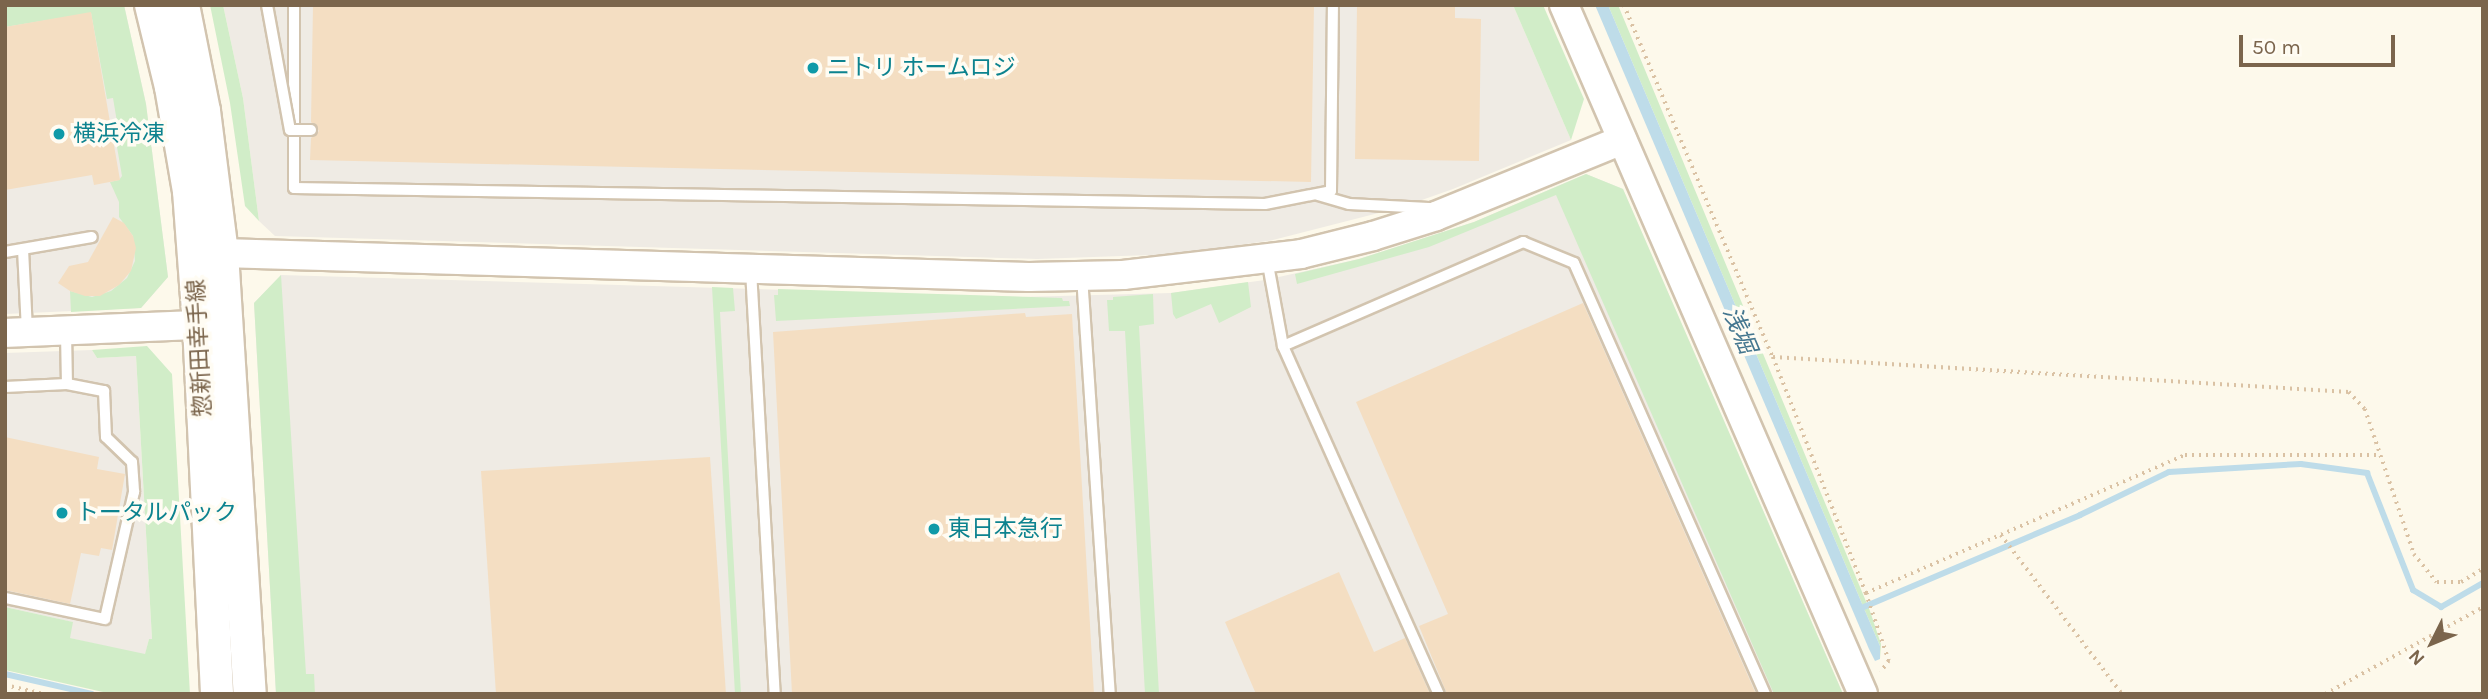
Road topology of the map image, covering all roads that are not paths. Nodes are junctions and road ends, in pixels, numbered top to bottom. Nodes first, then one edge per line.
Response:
1 (151, 5) edge
2 (183, 5) edge
3 (267, 5) edge
4 (294, 5) edge
5 (1333, 5) edge
6 (1564, 5) edge
7 (311, 130) dead end
8 (1622, 140) junction
9 (1315, 194) junction
10 (1453, 209) junction
11 (92, 237) dead end
12 (23, 249) junction
13 (5, 252) edge
14 (222, 253) junction
15 (1266, 259) junction
16 (751, 269) junction
17 (1082, 276) junction
18 (199, 325) junction
19 (66, 333) junction
20 (16, 334) edge
21 (1283, 346) junction
22 (68, 384) junction
23 (5, 387) edge
24 (5, 598) edge
25 (1868, 688) edge
26 (217, 694) edge
27 (250, 694) edge
28 (775, 694) edge
29 (1110, 694) edge
30 (1439, 694) edge
31 (1765, 694) edge

1 - 18 main road, 惣新田幸手線
2 - 14 main road, 惣新田幸手線
3 - 7 lane, bridge
4 - 9 lane
5 - 9 lane
6 - 8 street
8 - 10 street
8 - 25 street
9 - 10 lane
10 - 15 street
11 - 12 lane
12 - 13 lane
12 - 20 lane
14 - 16 street
14 - 27 main road, 惣新田幸手線
15 - 17 street
15 - 21 lane
16 - 17 street
16 - 28 lane
17 - 29 lane
18 - 19 street
18 - 26 main road, 惣新田幸手線
19 - 20 street
19 - 22 lane
21 - 30 lane
21 - 31 lane
22 - 23 lane
22 - 24 lane

